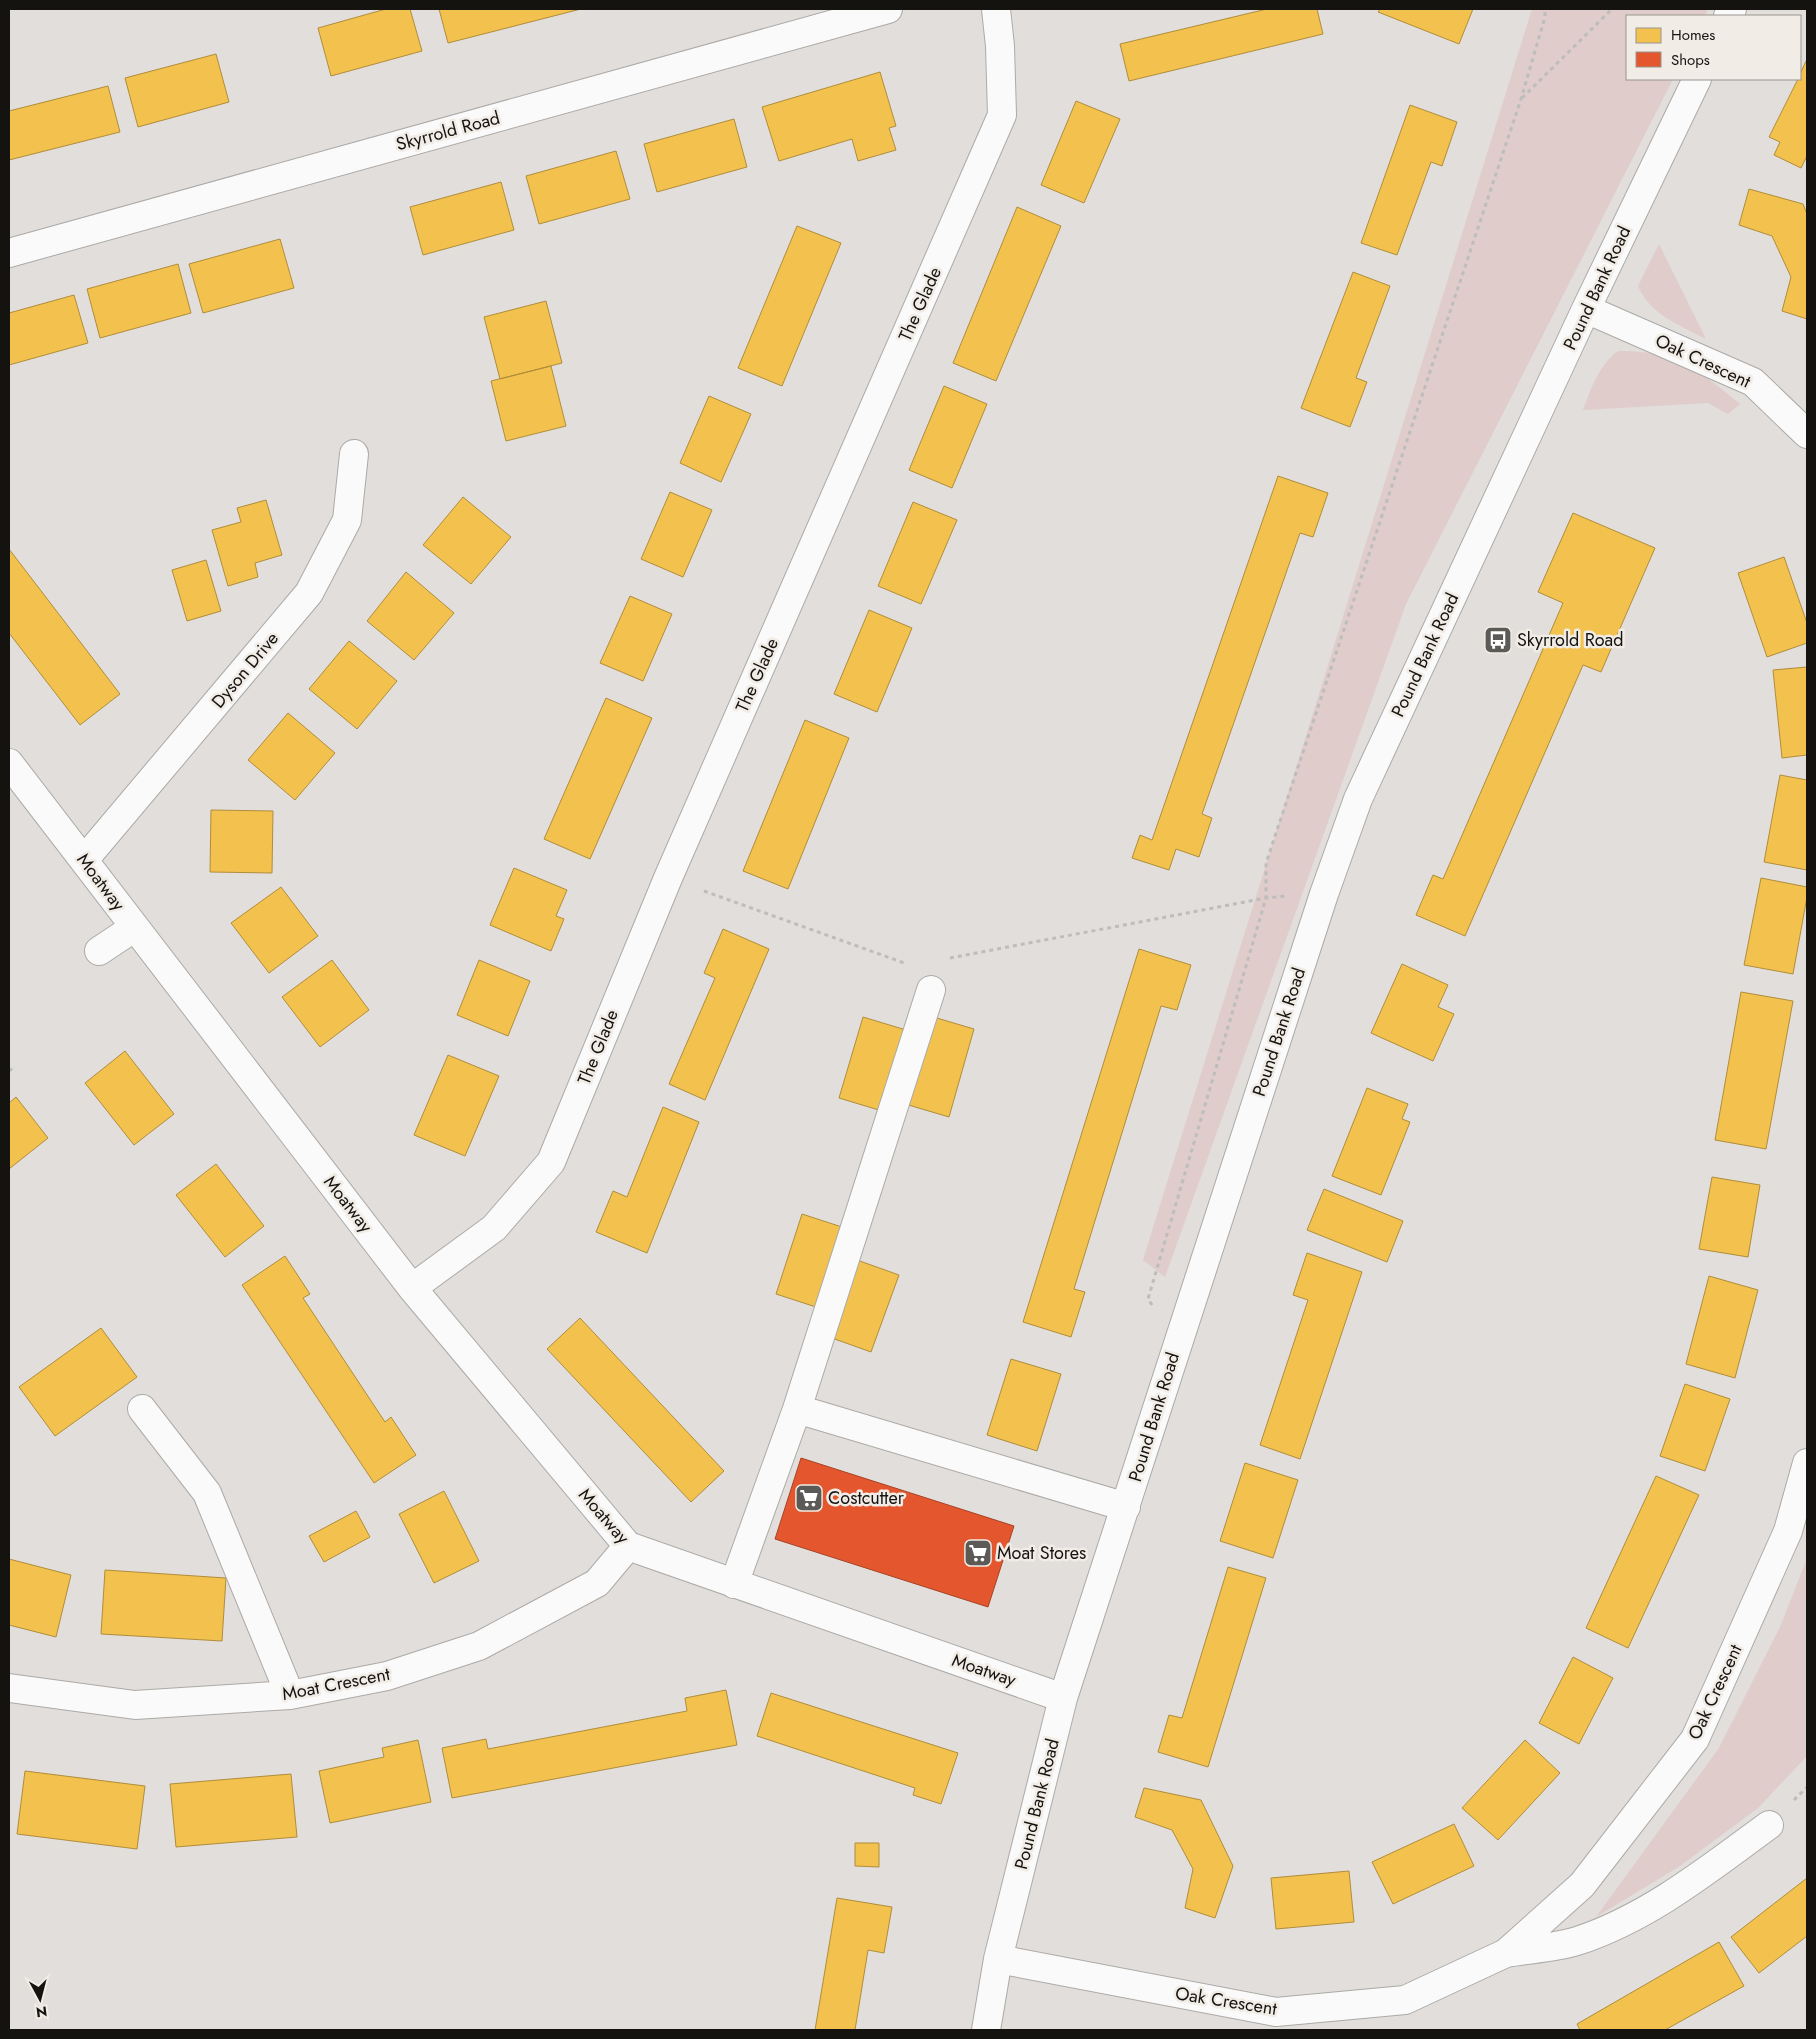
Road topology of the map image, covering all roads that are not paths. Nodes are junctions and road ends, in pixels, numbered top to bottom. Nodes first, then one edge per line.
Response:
1 (888, 9) edge
2 (996, 9) edge
3 (1697, 80) edge
4 (9, 252) edge
5 (1586, 309) junction
6 (1807, 434) edge
7 (354, 454) dead end
8 (9, 763) edge
9 (84, 860) junction
10 (134, 926) junction
11 (99, 951) dead end
12 (931, 990) dead end
13 (412, 1288) junction
14 (142, 1409) dead end
15 (797, 1409) junction
16 (1807, 1463) edge
17 (1126, 1507) junction
18 (628, 1546) junction
19 (734, 1584) junction
20 (9, 1688) edge
21 (290, 1695) junction
22 (1063, 1698) junction
23 (1769, 1825) dead end
24 (1506, 1953) junction
25 (998, 1959) junction
26 (986, 2030) edge

1 - 4 street, Skyrrold Road
2 - 13 street, The Glade
3 - 5 street, Pound Bank Road
5 - 6 street, Oak Crescent
5 - 17 street, Pound Bank Road
7 - 9 street, Dyson Drive
8 - 9 street, Moatway
9 - 10 street, Moatway
10 - 11 street
10 - 13 street, Moatway
12 - 15 street
13 - 18 street, Moatway
14 - 21 street
15 - 17 street
15 - 19 street
16 - 24 street, Oak Crescent
17 - 22 street, Pound Bank Road
18 - 19 street, Moatway
18 - 21 street, Moat Crescent
19 - 22 street, Moatway
20 - 21 street, Moat Crescent
22 - 25 street, Pound Bank Road
23 - 24 street, Oak Crescent
24 - 25 street, Oak Crescent
25 - 26 street, Pound Bank Road

